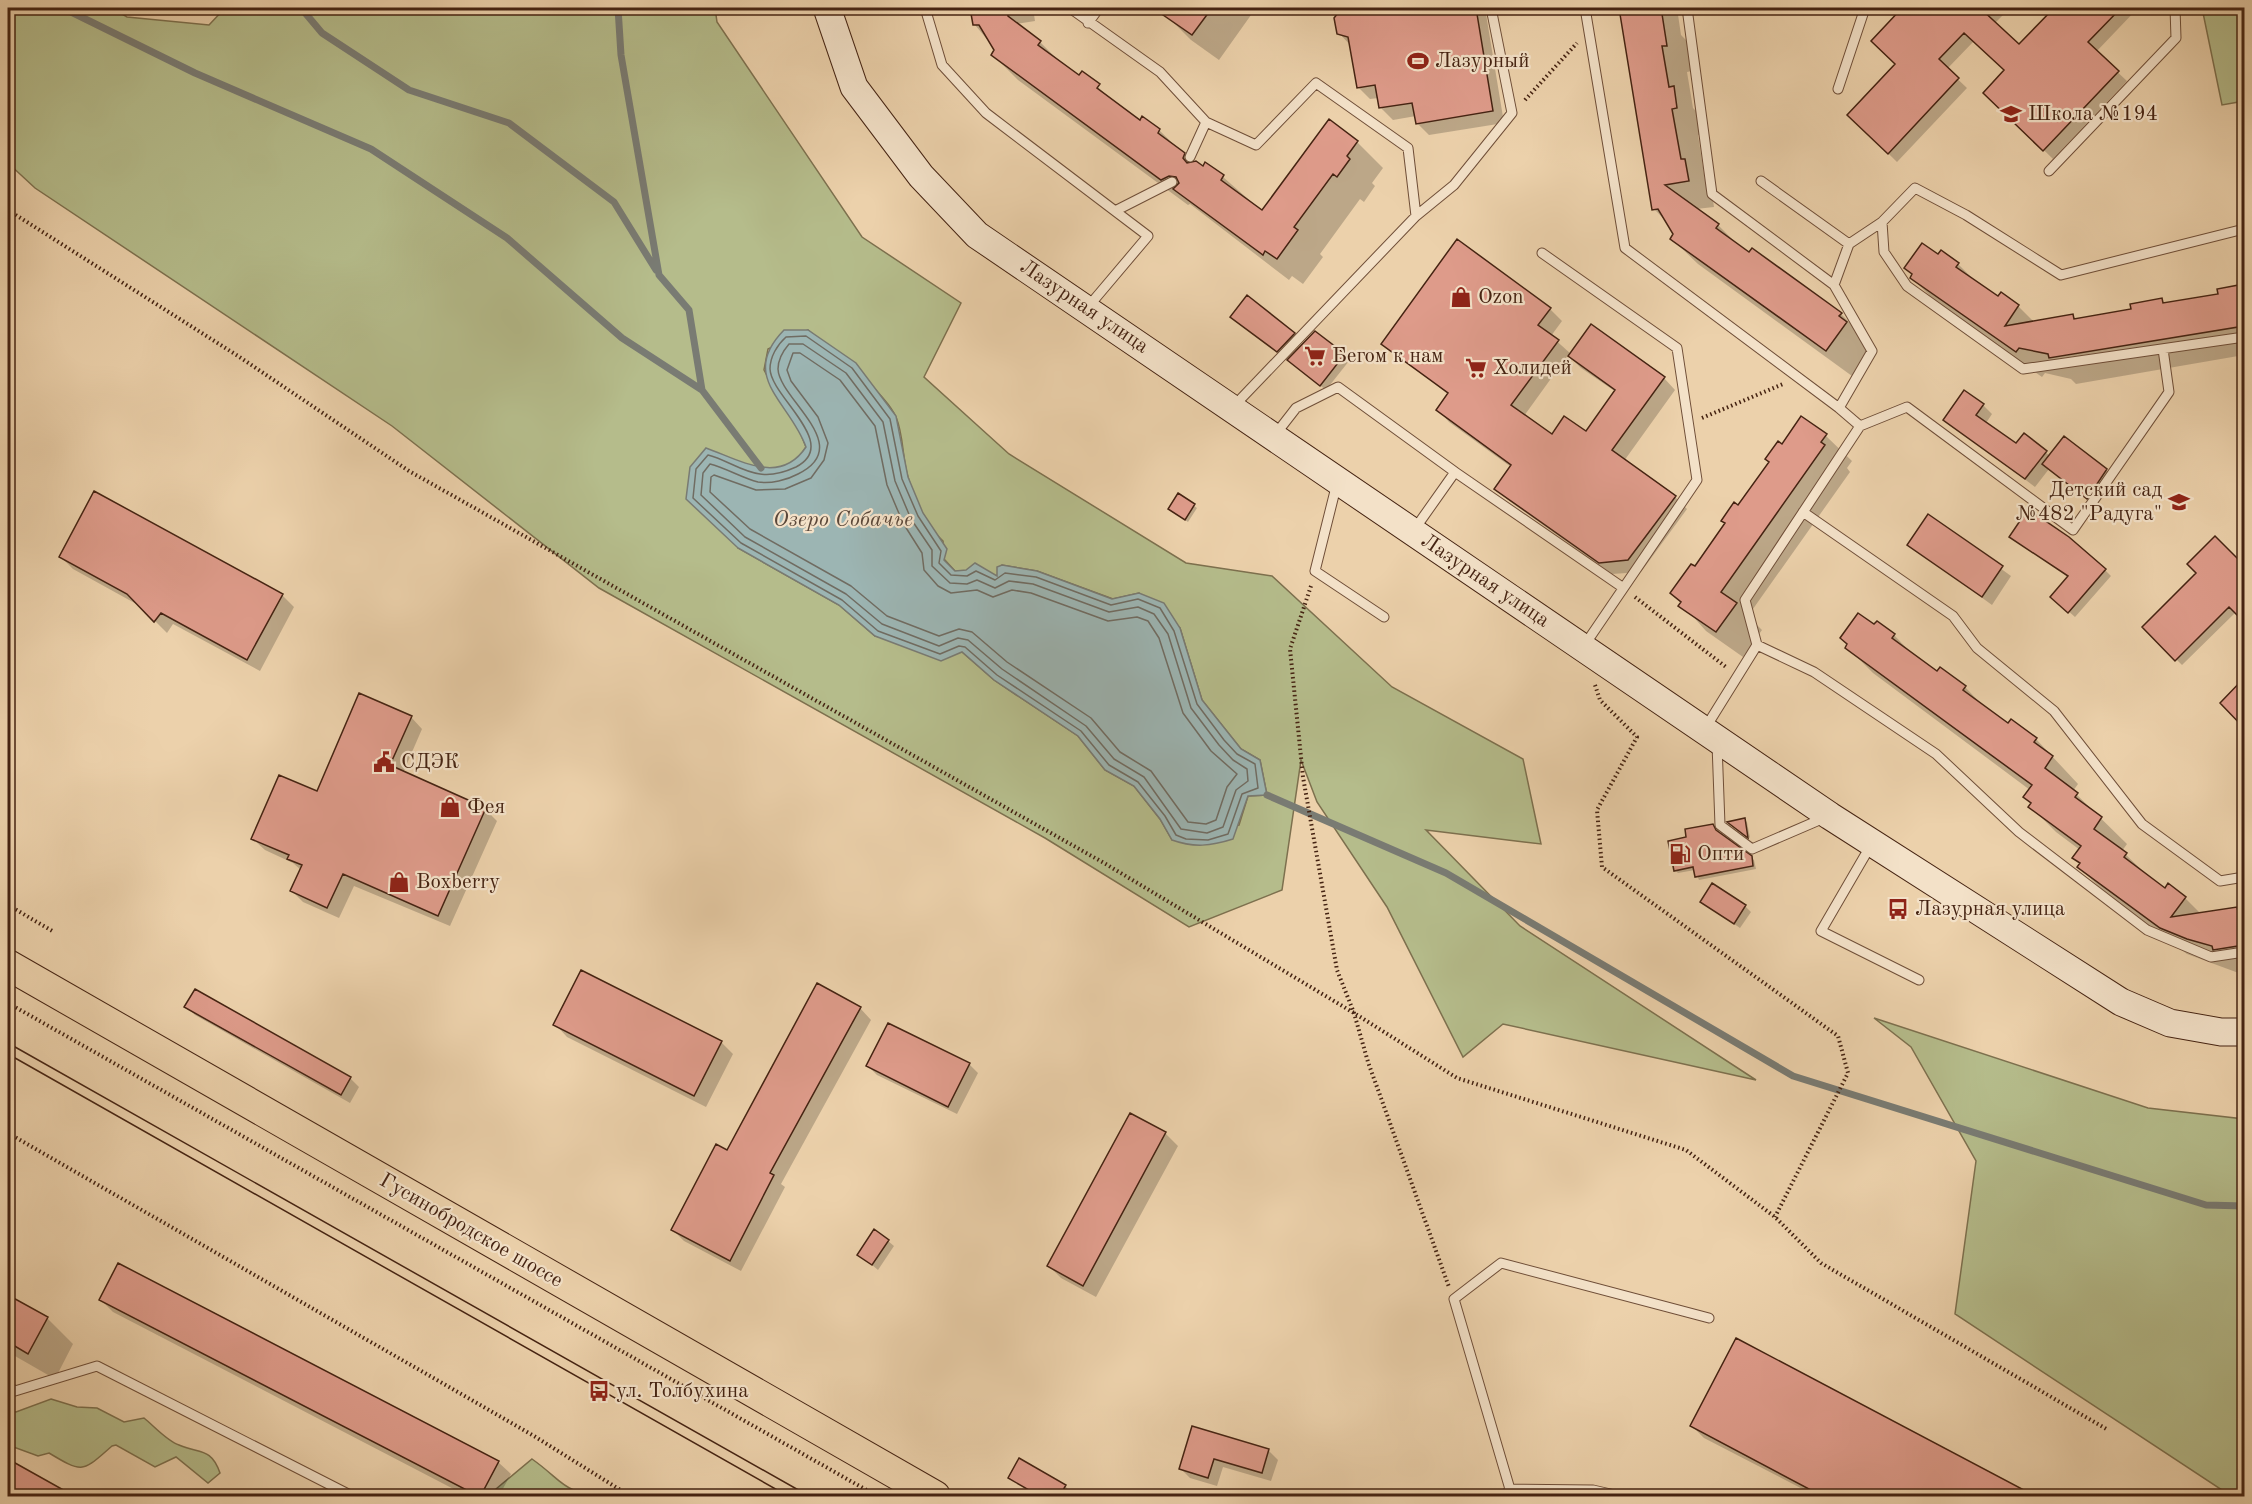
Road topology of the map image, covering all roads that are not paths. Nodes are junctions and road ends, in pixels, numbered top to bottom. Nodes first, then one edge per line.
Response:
1 (827, 8) edge
2 (925, 8) edge
3 (1070, 8) edge
4 (1099, 8) edge
5 (1491, 8) edge
6 (1585, 8) edge
7 (1687, 8) edge
8 (1865, 8) edge
9 (2175, 8) edge
10 (1088, 23) junction
11 (1838, 89) dead end
12 (1206, 122) junction
13 (1190, 157) dead end
14 (2049, 171) dead end
15 (1761, 181) dead end
16 (1172, 182) dead end
17 (1116, 211) junction
18 (1416, 216) junction
19 (1882, 222) junction
20 (2244, 229) edge
21 (1849, 244) junction
22 (1542, 253) dead end
23 (1834, 285) junction
24 (1086, 309) junction
25 (2244, 337) edge
26 (2163, 349) junction
27 (1232, 408) junction
28 (1839, 408) junction
29 (1860, 426) junction
30 (1274, 437) junction
31 (1455, 472) junction
32 (1337, 480) junction
33 (1803, 512) junction
34 (1413, 532) junction
35 (1622, 587) junction
36 (1384, 617) dead end
37 (1757, 645) junction
38 (1583, 648) junction
39 (1711, 734) junction
40 (1830, 816) junction
41 (1872, 843) junction
42 (2244, 877) edge
43 (2244, 952) edge
44 (8, 965) edge
45 (1919, 980) dead end
46 (2244, 1032) edge
47 (1709, 1317) dead end
48 (8, 1386) edge
49 (1510, 1493) edge
50 (352, 1497) edge
51 (935, 1497) edge
52 (1619, 1497) edge

1 - 24 street, Лазурная улица
2 - 17 lane
3 - 10 lane
4 - 10 lane
5 - 18 lane
6 - 28 lane
7 - 23 lane
8 - 11 lane
9 - 14 lane
10 - 12 lane
12 - 13 lane
12 - 18 lane
15 - 21 lane
16 - 17 lane
17 - 24 lane
18 - 27 lane
19 - 20 lane
19 - 21 lane
19 - 26 lane
21 - 23 lane
22 - 35 lane
23 - 28 lane
24 - 27 street, Лазурная улица
25 - 26 lane
26 - 29 lane
27 - 30 street, Лазурная улица
28 - 29 lane
29 - 33 lane
30 - 31 lane
30 - 32 street, Лазурная улица
31 - 34 lane
31 - 35 lane
32 - 34 street, Лазурная улица
32 - 36 lane
33 - 37 lane
33 - 42 lane
34 - 38 street, Лазурная улица
35 - 38 lane
37 - 39 lane
37 - 43 lane
38 - 39 street, Лазурная улица
39 - 40 street, Лазурная улица
39 - 40 lane
40 - 41 street, Лазурная улица
41 - 45 lane
41 - 46 street, Лазурная улица
44 - 51 main road, Гусинобродское шоссе
47 - 49 lane
48 - 50 lane
49 - 52 lane

